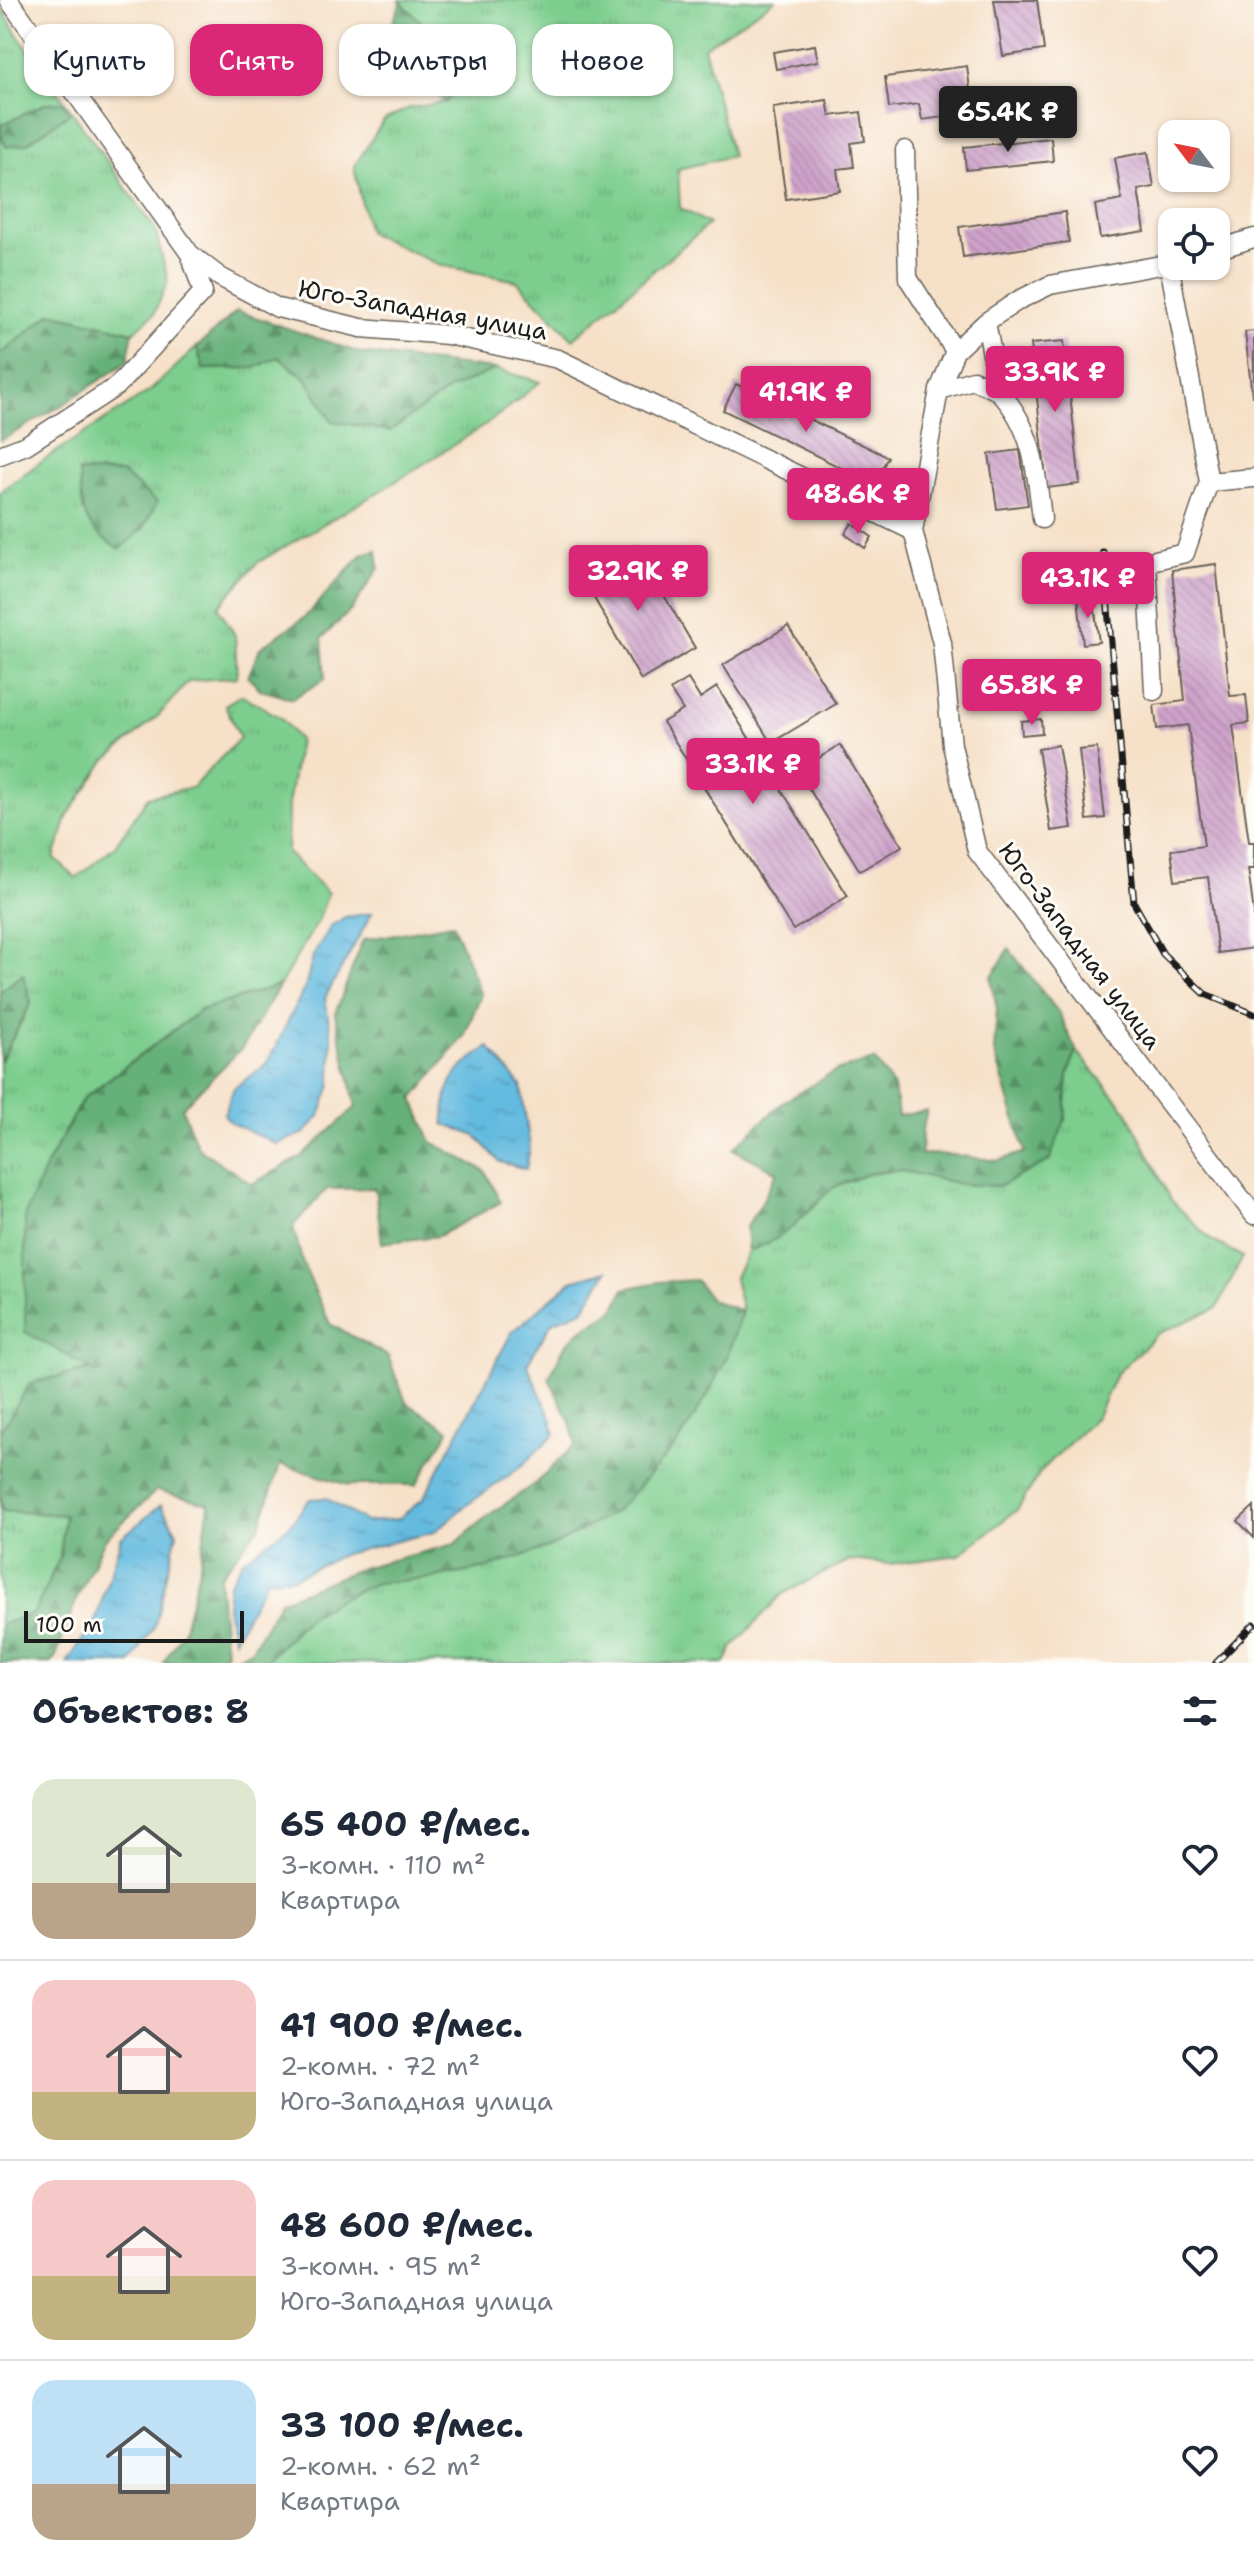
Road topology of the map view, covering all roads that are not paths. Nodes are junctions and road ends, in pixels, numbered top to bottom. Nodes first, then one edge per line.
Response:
1 (9, 0) edge
2 (905, 150) dead end
3 (1254, 238) edge
4 (1230, 247) edge
5 (1230, 253) edge
6 (190, 254) junction
7 (1254, 254) edge
8 (1158, 265) edge
9 (220, 277) junction
10 (1173, 280) edge
11 (203, 292) junction
12 (986, 322) junction
13 (955, 351) junction
14 (939, 390) junction
15 (999, 392) junction
16 (0, 455) edge
17 (1254, 478) edge
18 (1209, 482) junction
19 (1042, 519) dead end
20 (913, 531) junction
21 (1154, 691) dead end
22 (1254, 1215) edge

1 - 6 street
2 - 13 street
3 - 4 street
5 - 7 street
6 - 9 street, Юго-Западная улица
6 - 11 street
8 - 12 street, Юго-Западная улица
9 - 11 street
9 - 20 street, Юго-Западная улица
10 - 18 street
11 - 16 street
12 - 13 street, Юго-Западная улица
12 - 15 street
13 - 14 street, Юго-Западная улица
14 - 15 street
14 - 20 street, Юго-Западная улица
15 - 19 street
17 - 18 street
18 - 21 street
20 - 22 street, Юго-Западная улица

